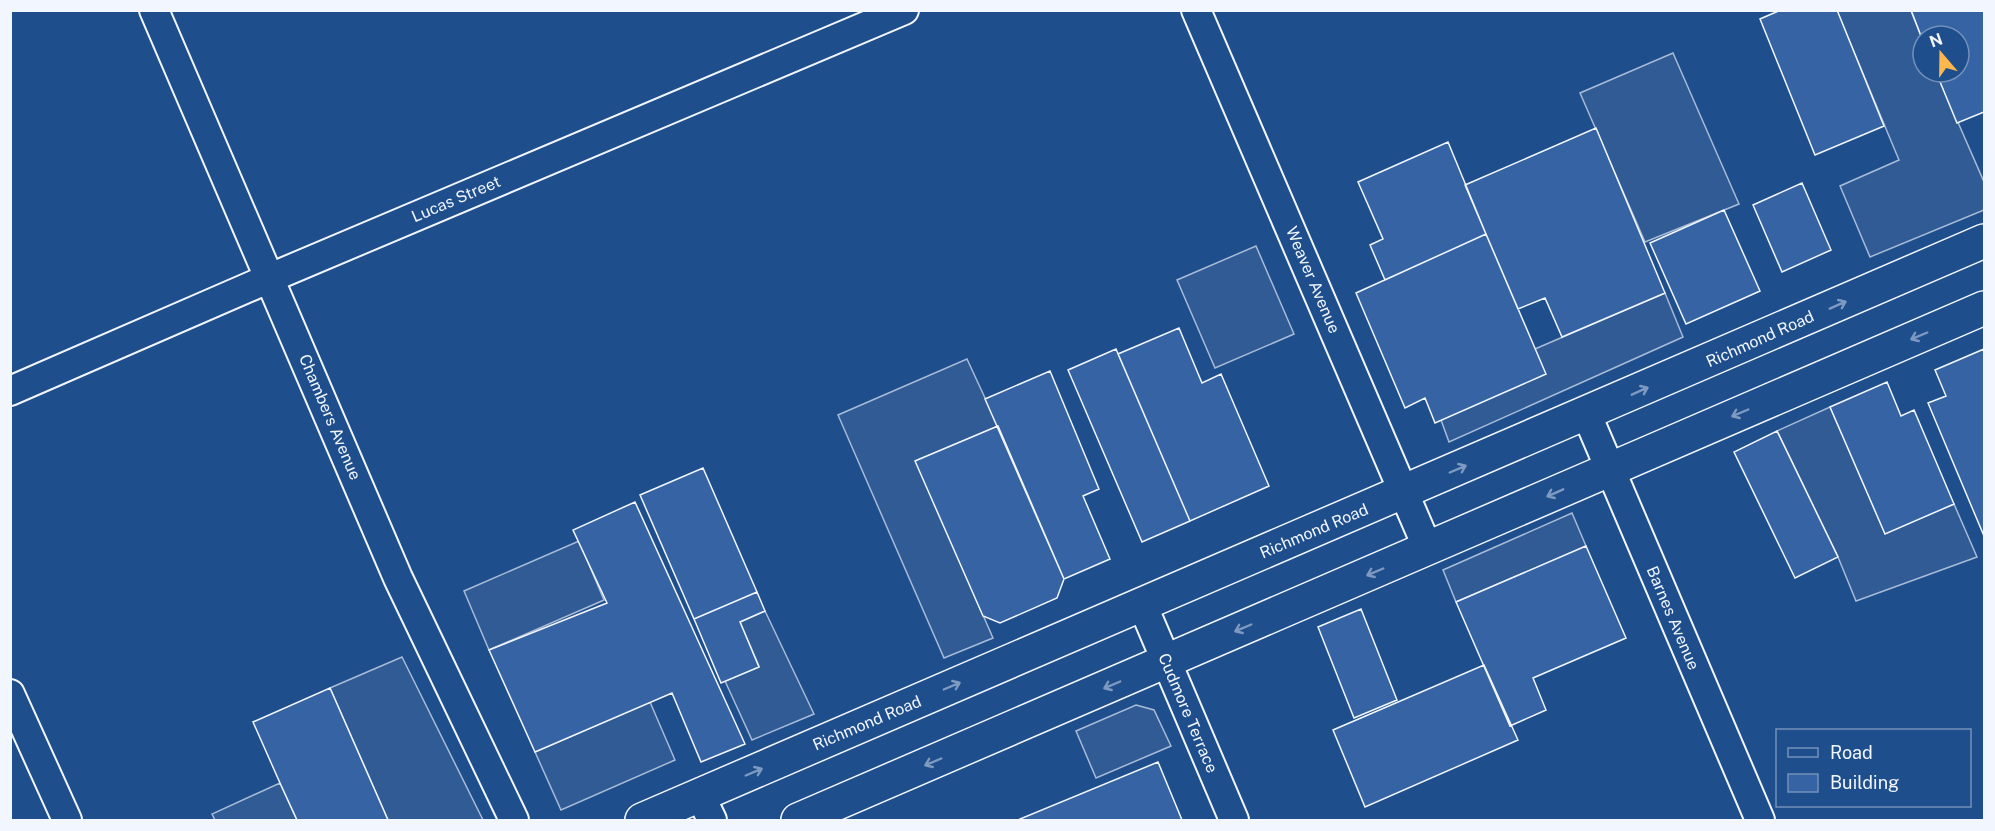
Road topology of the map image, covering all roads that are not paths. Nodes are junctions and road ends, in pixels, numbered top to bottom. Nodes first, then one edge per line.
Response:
1 (154, 10) edge
2 (904, 10) edge
3 (1196, 10) edge
4 (1984, 241) edge
5 (270, 278) junction
6 (1984, 308) edge
7 (10, 391) edge
8 (1587, 415) junction
9 (1609, 470) junction
10 (1405, 492) junction
11 (1428, 549) junction
12 (1142, 604) junction
13 (1165, 662) junction
14 (10, 693) edge
15 (706, 808) edge
16 (67, 820) edge
17 (514, 820) edge
18 (642, 820) edge
19 (798, 820) edge
20 (1234, 820) edge
21 (1760, 820) edge

1 - 5 street, Chambers Avenue
2 - 5 street, Lucas Street
3 - 10 street, Weaver Avenue
8 -> 4 main road, Richmond Road
5 - 7 street, Lucas Street
5 - 17 street, Chambers Avenue
6 -> 9 main road
8 - 9 street, Barnes Avenue
10 -> 8 main road, Richmond Road
9 -> 11 main road
9 - 21 street, Barnes Avenue
10 - 11 street, Weaver Avenue
10 - 12 main road, Richmond Road
11 -> 13 main road
12 - 13 street, Cudmore Terrace
15 -> 12 main road, Richmond Road
13 -> 19 main road
13 - 20 street, Cudmore Terrace
14 - 16 street
15 - 18 main road, Richmond Road

